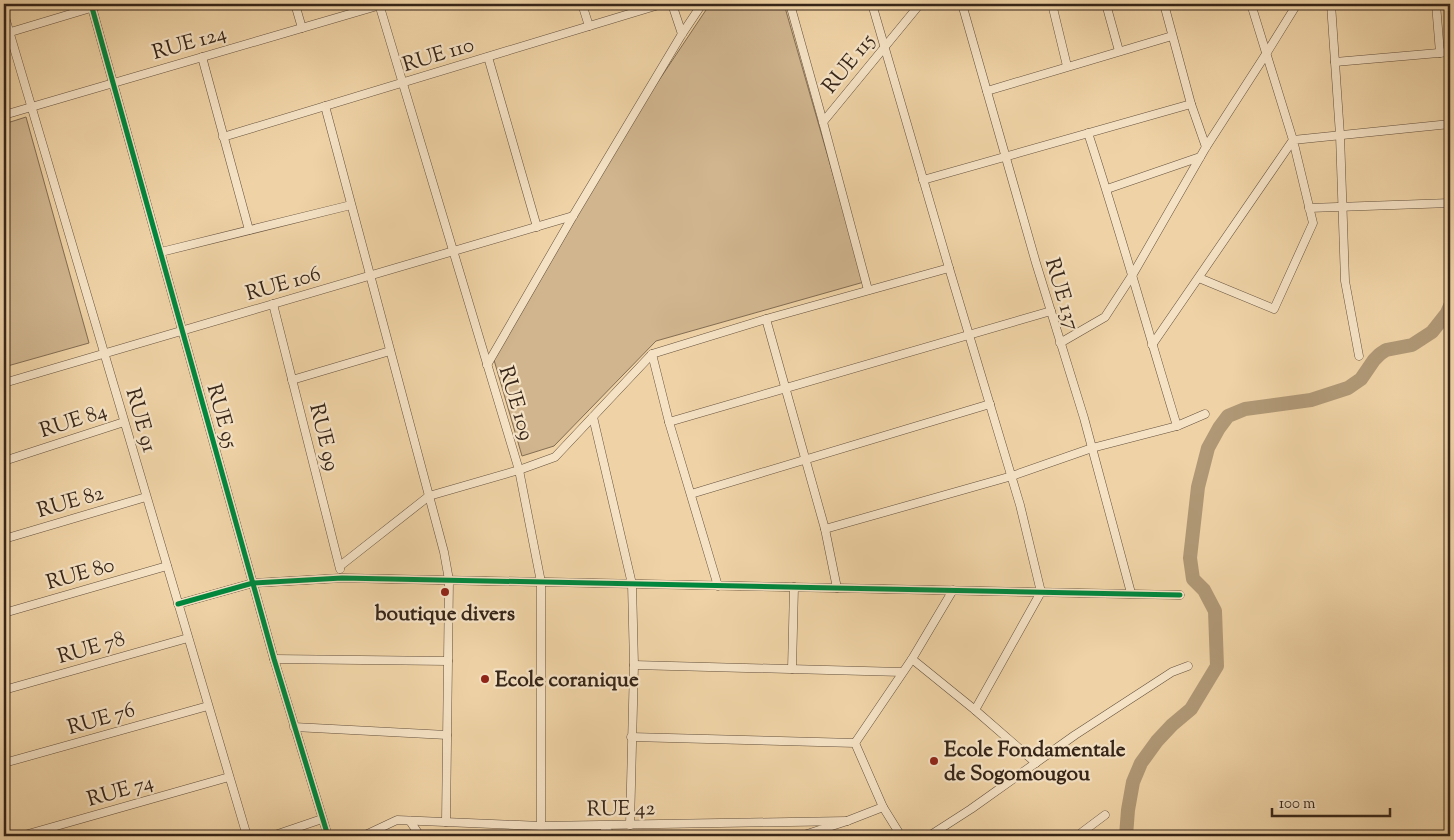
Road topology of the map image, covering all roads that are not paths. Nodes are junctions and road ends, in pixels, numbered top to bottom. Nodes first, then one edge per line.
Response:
1 (104, 4) edge
2 (295, 4) edge
3 (381, 4) edge
4 (582, 4) edge
5 (662, 4) edge
6 (672, 4) edge
7 (702, 4) edge
8 (790, 4) edge
9 (872, 4) edge
10 (920, 4) edge
11 (962, 4) edge
12 (1052, 4) edge
13 (1106, 4) edge
14 (1164, 4) edge
15 (1252, 4) edge
16 (1297, 4) edge
17 (1331, 4) edge
18 (1436, 4) edge
19 (92, 5) edge
20 (4, 14) edge
21 (589, 26) junction
22 (302, 28) junction
23 (7, 34) edge
24 (682, 34) junction
25 (1172, 36) junction
26 (885, 47) junction
27 (1119, 51) junction
28 (1450, 52) edge
29 (1440, 53) junction
30 (1266, 54) junction
31 (202, 57) junction
32 (488, 57) junction
33 (1335, 62) junction
34 (1067, 66) junction
35 (114, 83) junction
36 (402, 83) junction
37 (987, 90) junction
38 (1191, 104) junction
39 (325, 106) junction
40 (31, 107) junction
41 (4, 115) edge
42 (823, 122) junction
43 (1450, 124) edge
44 (1088, 133) junction
45 (1340, 136) junction
46 (223, 137) junction
47 (1293, 140) junction
48 (1206, 147) junction
49 (1006, 156) junction
50 (1200, 157) junction
51 (923, 180) junction
52 (1107, 189) junction
53 (1450, 203) edge
54 (351, 205) junction
55 (1342, 207) junction
56 (1309, 208) junction
57 (573, 216) junction
58 (536, 227) junction
59 (249, 230) junction
60 (453, 251) junction
61 (161, 252) junction
62 (949, 268) junction
63 (1133, 274) junction
64 (370, 276) junction
65 (1199, 278) junction
66 (868, 290) junction
67 (273, 304) junction
68 (1051, 311) junction
69 (766, 319) junction
70 (183, 330) junction
71 (969, 335) junction
72 (1060, 344) junction
73 (1152, 345) junction
74 (390, 351) junction
75 (104, 354) junction
76 (652, 354) junction
77 (1359, 356) dead end
78 (488, 365) junction
79 (292, 380) junction
80 (4, 383) edge
81 (786, 388) junction
82 (990, 404) junction
83 (1205, 414) dead end
84 (593, 417) junction
85 (124, 422) junction
86 (669, 422) junction
87 (1177, 426) junction
88 (1092, 448) junction
89 (806, 459) junction
90 (4, 461) edge
91 (519, 470) junction
92 (1012, 476) junction
93 (691, 494) junction
94 (429, 496) junction
95 (146, 497) junction
96 (825, 529) junction
97 (4, 538) edge
98 (167, 566) junction
99 (340, 566) junction
100 (342, 578) junction
101 (450, 580) junction
102 (541, 582) junction
103 (253, 583) junction
104 (632, 584) junction
105 (718, 586) junction
106 (794, 587) junction
107 (837, 588) junction
108 (953, 590) junction
109 (1040, 592) junction
110 (1131, 593) junction
111 (1180, 595) dead end
112 (178, 604) junction
113 (4, 613) edge
114 (188, 638) junction
115 (274, 659) junction
116 (912, 659) junction
117 (448, 661) junction
118 (634, 665) junction
119 (1188, 666) dead end
120 (792, 669) junction
121 (902, 672) junction
122 (4, 690) edge
123 (208, 706) junction
124 (975, 710) junction
125 (294, 727) junction
126 (447, 735) junction
127 (631, 737) junction
128 (855, 743) junction
129 (1036, 763) junction
130 (4, 764) edge
131 (229, 777) junction
132 (883, 807) junction
133 (1105, 816) dead end
134 (322, 819) junction
135 (410, 821) junction
136 (847, 821) junction
137 (446, 822) junction
138 (630, 825) junction
139 (541, 826) junction
140 (603, 826) junction
141 (21, 836) edge
142 (247, 836) edge
143 (272, 836) edge
144 (328, 836) edge
145 (362, 836) edge
146 (420, 836) edge
147 (612, 836) edge
148 (801, 836) edge
149 (901, 836) edge
150 (929, 836) edge
151 (1077, 836) edge

1 - 19 street
2 - 22 street
3 - 22 street, RUE 124
3 - 36 street, RUE 109
4 - 21 street
5 - 21 street, RUE 110
6 - 24 street
7 - 24 street
8 - 42 street
9 - 26 street
10 - 26 street, RUE 115
11 - 37 street, RUE 137
12 - 34 street
13 - 27 street
14 - 25 street
15 - 30 street
16 - 30 street
17 - 33 street
18 - 29 street
19 - 23 street
19 - 35 street, RUE 95
20 - 23 street, RUE 91
21 - 32 street, RUE 110
22 - 31 street, RUE 124
23 - 40 street, RUE 91
24 - 57 street
25 - 27 street
25 - 38 street
26 - 42 street, RUE 115
26 - 51 street
27 - 34 street
28 - 29 street
29 - 33 street
30 - 47 street
30 - 48 street
31 - 35 street, RUE 124
31 - 46 street
32 - 36 street, RUE 110
32 - 58 street
33 - 45 street
34 - 37 street
35 - 40 street, RUE 124
35 - 61 street, RUE 95
36 - 39 street, RUE 110
36 - 60 street, RUE 109
37 - 49 street, RUE 137
38 - 44 street
38 - 48 street
39 - 46 street, RUE 110
39 - 54 street
40 - 41 street, RUE 124
40 - 75 street, RUE 91
42 - 66 street
43 - 45 street
44 - 49 street
44 - 52 street
45 - 47 street
45 - 55 street
46 - 59 street
47 - 56 street
47 - 65 street
48 - 50 street
49 - 51 street
49 - 68 street, RUE 137
50 - 52 street
50 - 63 street
51 - 62 street
52 - 63 street
53 - 55 street
54 - 59 street
54 - 64 street
55 - 56 street
55 - 77 street
56 - 65 street
57 - 58 street, RUE 106
57 - 78 street
58 - 60 street, RUE 106
59 - 61 street
60 - 64 street, RUE 106
60 - 78 street, RUE 109
61 - 70 street, RUE 95
62 - 66 street
62 - 71 street
63 - 72 street
63 - 73 street
64 - 67 street, RUE 106
64 - 74 street
65 - 73 street
66 - 69 street
67 - 70 street, RUE 106
67 - 79 street, RUE 99
68 - 71 street
68 - 72 street, RUE 137
69 - 76 street
69 - 81 street
70 - 75 street, RUE 106
70 - 103 street, RUE 95
71 - 81 street
71 - 82 street
72 - 88 street, RUE 137
73 - 87 street
74 - 79 street
74 - 94 street
75 - 80 street, RUE 106
75 - 85 street, RUE 91
76 - 84 street
76 - 86 street
78 - 91 street, RUE 109
79 - 99 street, RUE 99
81 - 86 street
81 - 89 street
82 - 89 street
82 - 92 street
83 - 87 street
84 - 91 street
84 - 104 street
85 - 90 street, RUE 84
85 - 95 street, RUE 91
86 - 93 street
87 - 88 street
88 - 92 street
88 - 110 street, RUE 137
89 - 93 street
89 - 96 street
91 - 94 street
91 - 102 street, RUE 109
92 - 96 street
92 - 109 street
93 - 105 street
94 - 99 street
94 - 101 street
95 - 97 street, RUE 82
95 - 98 street, RUE 91
96 - 107 street
98 - 112 street, RUE 91
98 - 113 street, RUE 80
99 - 100 street, RUE 99
100 - 101 street
100 - 103 street
101 - 102 street
101 - 117 street
102 - 104 street
102 - 139 street, RUE 109
103 - 112 street
103 - 115 street, RUE 95
104 - 105 street
104 - 118 street
105 - 106 street
106 - 107 street
106 - 120 street
107 - 108 street
108 - 109 street
108 - 116 street
109 - 110 street
109 - 124 street
110 - 111 street
112 - 114 street, RUE 91
114 - 122 street, RUE 78
114 - 123 street, RUE 91
115 - 117 street
115 - 125 street, RUE 95
116 - 121 street
116 - 124 street
117 - 126 street
118 - 120 street
118 - 127 street
119 - 129 street
120 - 121 street
121 - 128 street
123 - 130 street, RUE 76
123 - 131 street, RUE 91
124 - 129 street
125 - 126 street
125 - 134 street, RUE 95
126 - 137 street
127 - 128 street
127 - 138 street
128 - 132 street
129 - 150 street
131 - 141 street, RUE 74
131 - 142 street, RUE 91
132 - 136 street, RUE 42
132 - 149 street
133 - 151 street
134 - 143 street
134 - 144 street, RUE 95
135 - 137 street, RUE 42
135 - 145 street, RUE 42
135 - 146 street
136 - 138 street, RUE 42
136 - 148 street, RUE 42
137 - 139 street, RUE 42
138 - 140 street, RUE 42
139 - 140 street, RUE 42
140 - 147 street

